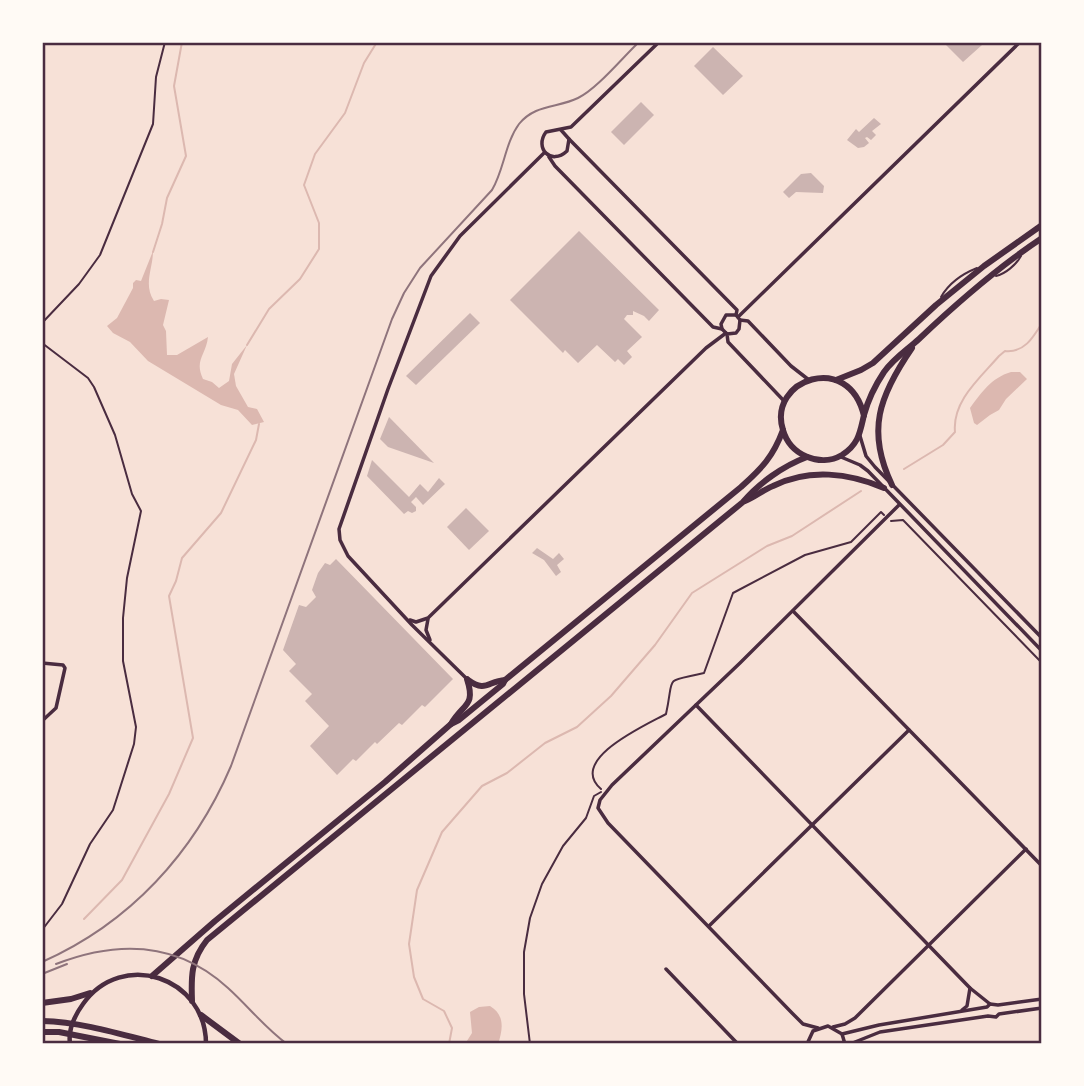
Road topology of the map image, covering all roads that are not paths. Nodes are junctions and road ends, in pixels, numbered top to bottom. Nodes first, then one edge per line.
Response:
1 (659, 42) edge
2 (1020, 42) edge
3 (561, 130) junction
4 (569, 139) junction
5 (544, 153) junction
6 (549, 157) junction
7 (1042, 225) edge
8 (1042, 238) edge
9 (738, 317) junction
10 (722, 328) junction
11 (726, 333) junction
12 (916, 341) junction
13 (809, 380) junction
14 (836, 380) junction
15 (785, 402) junction
16 (864, 416) junction
17 (783, 430) junction
18 (860, 436) junction
19 (807, 457) junction
20 (839, 457) junction
21 (892, 485) junction
22 (884, 488) junction
23 (743, 502) junction
24 (899, 505) junction
25 (793, 611) junction
26 (428, 618) junction
27 (408, 619) junction
28 (1042, 638) edge
29 (430, 640) junction
30 (1042, 651) edge
31 (42, 663) edge
32 (467, 679) junction
33 (505, 680) junction
34 (696, 705) junction
35 (42, 720) edge
36 (451, 724) junction
37 (909, 730) junction
38 (812, 825) junction
39 (1026, 849) junction
40 (1042, 866) edge
41 (709, 926) junction
42 (928, 945) junction
43 (666, 969) dead end
44 (152, 976) junction
45 (970, 988) junction
46 (90, 993) junction
47 (1042, 999) edge
48 (192, 1001) junction
49 (42, 1003) edge
50 (998, 1005) junction
51 (988, 1006) junction
52 (1042, 1008) edge
53 (959, 1012) junction
54 (999, 1014) junction
55 (201, 1015) junction
56 (988, 1016) junction
57 (42, 1021) edge
58 (833, 1027) junction
59 (818, 1028) junction
60 (42, 1032) edge
61 (842, 1034) junction
62 (736, 1042) dead end
63 (70, 1044) edge
64 (120, 1044) edge
65 (159, 1044) edge
66 (206, 1044) edge
67 (240, 1044) edge
68 (807, 1044) edge
69 (848, 1044) edge

1 - 3 street
2 - 9 street
3 - 4 street
3 - 5 street
4 - 6 street
4 - 9 street
5 - 6 street
5 - 27 street
6 - 10 street
7 - 14 highway
8 - 12 highway
9 - 10 street
9 - 11 street
9 - 13 street
10 - 11 street
11 - 15 street
11 - 26 street
12 - 16 highway
12 - 21 highway
13 - 14 highway
13 - 15 highway
14 - 16 highway
15 - 17 highway
16 - 18 highway
17 - 19 highway
17 - 33 highway
18 - 20 highway
18 - 21 street
19 - 20 highway
19 - 23 highway
20 - 22 street
21 - 28 street
22 - 23 highway
22 - 24 street
23 - 48 highway
24 - 25 street
24 - 30 street
25 - 34 street
25 - 37 street
26 - 27 street
26 - 29 street
27 - 29 street
29 - 32 street
31 - 35 street
32 - 33 highway
32 - 36 highway
33 - 36 highway
34 - 38 street
34 - 41 street
36 - 44 highway
37 - 38 street
37 - 39 street
38 - 41 street
38 - 42 street
39 - 40 street
39 - 42 street
41 - 59 street
42 - 45 street
42 - 58 street
43 - 62 street
44 - 46 street
44 - 48 street
45 - 51 street
45 - 53 street
46 - 49 highway
46 - 63 street
47 - 50 street
48 - 55 street
50 - 51 street
50 - 54 street
51 - 53 street
51 - 56 street
52 - 54 street
53 - 61 street
54 - 56 street
55 - 66 street
55 - 67 highway
56 - 69 street
57 - 65 highway
58 - 59 street
58 - 61 street
59 - 68 street
60 - 64 highway
61 - 69 street

